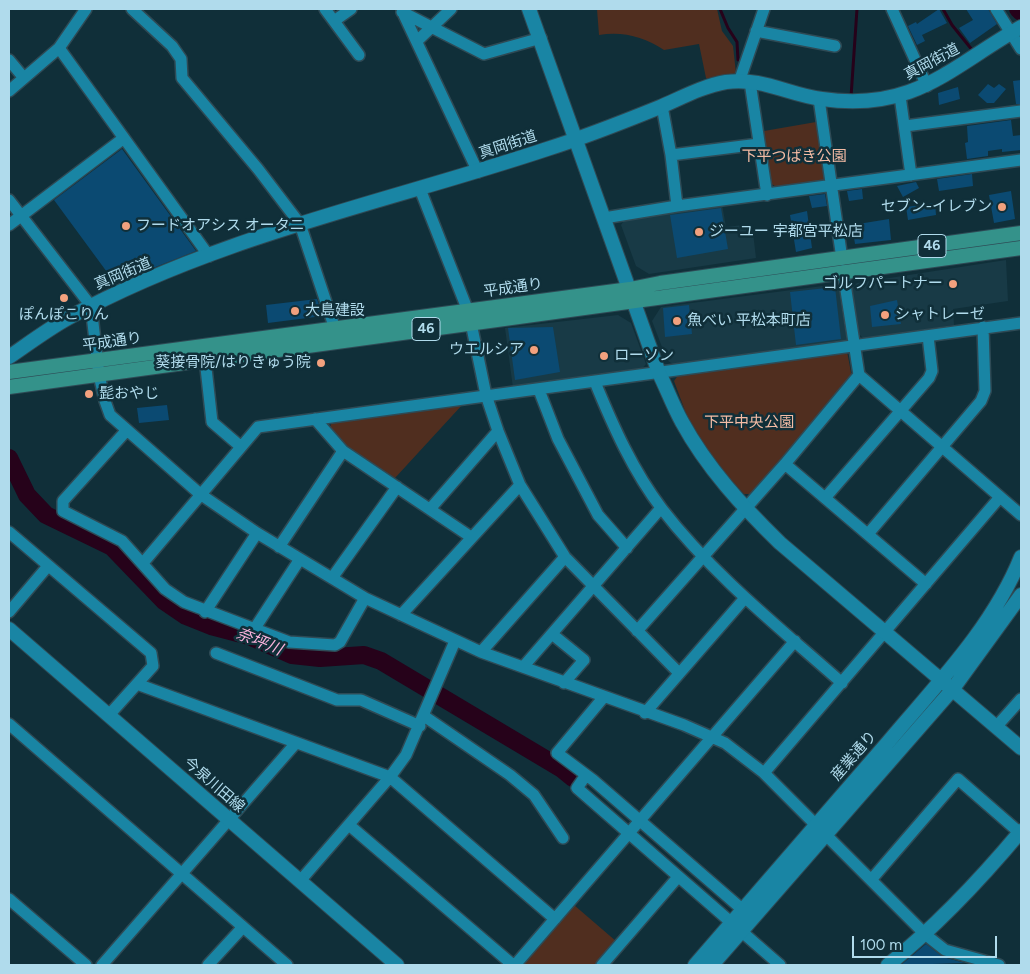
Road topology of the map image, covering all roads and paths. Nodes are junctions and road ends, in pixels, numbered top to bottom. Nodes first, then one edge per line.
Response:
1 (86, 9) edge
2 (133, 9) edge
3 (324, 9) edge
4 (351, 9) edge
5 (451, 9) edge
6 (529, 9) edge
7 (764, 9) edge
8 (892, 9) edge
9 (996, 9) edge
10 (402, 12) edge
11 (334, 21) junction
12 (433, 26) junction
13 (1017, 29) edge
14 (756, 31) junction
15 (541, 38) junction
16 (417, 41) junction
17 (835, 46) dead end
18 (59, 48) junction
19 (1021, 49) edge
20 (359, 56) dead end
21 (9, 60) edge
22 (24, 78) junction
23 (745, 82) junction
24 (927, 86) junction
25 (9, 91) edge
26 (900, 96) junction
27 (819, 99) junction
28 (662, 106) junction
29 (1021, 110) edge
30 (905, 126) junction
31 (124, 138) junction
32 (577, 140) junction
33 (759, 144) junction
34 (671, 155) junction
35 (1021, 160) edge
36 (478, 172) junction
37 (911, 175) junction
38 (832, 186) junction
39 (420, 189) junction
40 (767, 195) junction
41 (9, 200) edge
42 (677, 206) junction
43 (21, 216) junction
44 (604, 218) junction
45 (300, 224) junction
46 (9, 225) edge
47 (1021, 233) edge
48 (1021, 248) edge
49 (209, 256) junction
50 (843, 265) junction
51 (632, 295) junction
52 (91, 306) junction
53 (469, 317) junction
54 (1021, 323) edge
55 (983, 328) junction
56 (335, 329) junction
57 (928, 336) junction
58 (854, 346) junction
59 (9, 357) edge
60 (205, 359) junction
61 (97, 360) junction
62 (9, 372) edge
63 (659, 373) junction
64 (99, 375) junction
65 (859, 375) junction
66 (595, 382) junction
67 (9, 387) edge
68 (539, 390) junction
69 (486, 395) junction
70 (900, 412) junction
71 (315, 419) junction
72 (127, 430) junction
73 (498, 431) junction
74 (240, 446) junction
75 (942, 448) junction
76 (343, 451) junction
77 (785, 464) junction
78 (520, 485) junction
79 (397, 487) junction
80 (200, 494) junction
81 (825, 498) junction
82 (1000, 498) junction
83 (661, 508) junction
84 (430, 509) junction
85 (745, 509) junction
86 (1021, 515) edge
87 (9, 532) edge
88 (256, 533) junction
89 (868, 534) junction
90 (471, 536) junction
91 (279, 547) junction
92 (627, 548) junction
93 (565, 557) junction
94 (703, 557) junction
95 (1021, 557) edge
96 (300, 559) junction
97 (143, 563) junction
98 (48, 566) junction
99 (332, 578) junction
100 (926, 584) junction
101 (592, 587) junction
102 (1021, 595) edge
103 (365, 598) junction
104 (745, 598) junction
105 (9, 612) edge
106 (205, 612) junction
107 (401, 615) junction
108 (255, 628) junction
109 (9, 629) edge
110 (637, 631) junction
111 (885, 633) junction
112 (552, 634) junction
113 (455, 641) junction
114 (795, 641) junction
115 (481, 652) junction
116 (216, 653) dead end
117 (523, 667) junction
118 (680, 673) junction
119 (941, 680) junction
120 (564, 683) junction
121 (842, 683) junction
122 (137, 684) junction
123 (952, 690) junction
124 (603, 698) junction
125 (1021, 699) edge
126 (645, 713) junction
127 (109, 715) junction
128 (422, 721) junction
129 (9, 724) edge
130 (996, 727) junction
131 (712, 737) junction
132 (296, 742) junction
133 (1021, 748) edge
134 (764, 773) junction
135 (586, 775) junction
136 (390, 777) junction
137 (228, 818) junction
138 (640, 821) junction
139 (349, 825) junction
140 (822, 829) junction
141 (1021, 832) edge
142 (629, 833) junction
143 (563, 838) dead end
144 (181, 873) junction
145 (678, 877) junction
146 (871, 880) junction
147 (300, 881) junction
148 (9, 899) edge
149 (743, 910) junction
150 (555, 919) junction
151 (243, 927) junction
152 (736, 928) junction
153 (926, 935) junction
154 (86, 965) edge
155 (102, 965) edge
156 (208, 965) edge
157 (287, 965) edge
158 (397, 965) edge
159 (514, 965) edge
160 (602, 965) edge
161 (695, 965) edge
162 (712, 965) edge
163 (780, 965) edge
164 (888, 965) edge
165 (999, 965) edge

1 - 18 street
2 - 45 street
3 - 11 street
4 - 11 street
5 - 12 street
6 - 15 street
7 - 14 street
8 - 24 street
9 - 13 street
10 - 12 street
10 - 16 street
11 - 20 street
12 - 15 street
12 - 16 street
13 - 19 street
13 - 24 street, 真岡街道
14 - 17 street
14 - 23 street
15 - 32 street
16 - 36 street
18 - 22 street
18 - 31 street
21 - 22 street
22 - 25 street
23 - 27 street, 真岡街道
23 - 28 street, 真岡街道
23 - 33 street
24 - 26 street, 真岡街道
26 - 27 street, 真岡街道
26 - 30 street
27 - 38 street
28 - 32 street, 真岡街道
28 - 34 street
29 - 30 street
30 - 37 street
31 - 43 street
31 - 49 street
32 - 36 street, 真岡街道
32 - 44 street
33 - 34 street
33 - 40 street
34 - 42 street
35 - 37 street
36 - 39 street, 真岡街道
37 - 38 street
38 - 40 street
38 - 50 street
39 - 45 street, 真岡街道
39 - 53 street
40 - 42 street
41 - 43 street
42 - 44 street
43 - 46 street
43 - 52 street
44 - 51 street
45 - 49 street, 真岡街道
45 - 56 street
47 - 50 main road, 平成通り / 46
48 - 50 main road, 平成通り / 46
49 - 52 street, 真岡街道
50 - 51 main road, 平成通り / 46
50 - 58 street
51 - 53 main road, 平成通り / 46
51 - 63 street
52 - 59 street, 真岡街道
52 - 61 street
53 - 56 main road, 平成通り / 46
53 - 60 main road, 平成通り / 46
53 - 69 street
54 - 55 street
55 - 57 street
55 - 75 street
56 - 61 main road, 平成通り / 46
57 - 58 street
57 - 70 street
58 - 63 street
58 - 65 street
60 - 64 main road, 平成通り / 46
60 - 74 street
61 - 62 main road, 平成通り / 46
61 - 64 street
63 - 66 street
63 - 85 street
64 - 67 main road, 平成通り / 46
64 - 72 street
65 - 70 street
65 - 77 street
66 - 68 street
66 - 83 street
68 - 69 street
68 - 92 street
69 - 71 street
69 - 73 street
70 - 75 street
70 - 81 street
71 - 74 street
71 - 76 street
72 - 80 street
72 - 97 street
73 - 78 street
73 - 84 street
74 - 80 street
75 - 82 street
75 - 89 street
76 - 79 street
76 - 91 street
77 - 81 street
77 - 85 street
78 - 90 street
78 - 93 street
79 - 84 street
79 - 99 street
80 - 88 street
80 - 97 street
81 - 89 street
82 - 86 street
82 - 100 street
83 - 92 street
83 - 94 street
84 - 90 street
85 - 94 street
85 - 111 street
87 - 98 street
88 - 91 street
88 - 106 street
89 - 100 street
90 - 107 street
91 - 96 street
92 - 101 street
93 - 101 street
93 - 115 street
94 - 104 street
94 - 110 street
95 - 119 street, 産業通り
96 - 99 street
96 - 108 street
97 - 106 street
98 - 105 street
98 - 122 street
99 - 103 street
100 - 111 street
101 - 110 street
101 - 112 street
102 - 123 street, 産業通り
103 - 107 street
103 - 108 street
104 - 114 street
104 - 118 street
106 - 108 street
107 - 113 street
109 - 127 street, 今泉川田線
110 - 118 street
111 - 119 street
111 - 121 street
112 - 117 street
112 - 120 street
113 - 115 street
113 - 128 street
114 - 121 street
114 - 131 street
115 - 117 street
116 - 128 street
117 - 120 street
118 - 126 street
119 - 123 street
119 - 140 street, 産業通り
120 - 124 street
121 - 134 street
122 - 127 street
122 - 132 street
123 - 130 street
123 - 140 street, 産業通り
124 - 126 street
124 - 135 street
125 - 130 street
126 - 131 street
127 - 137 street, 今泉川田線
128 - 136 street
128 - 143 street
129 - 144 street
130 - 133 street
131 - 134 street
131 - 138 street
132 - 136 street
132 - 137 street
134 - 140 street
135 - 138 street
135 - 142 street
136 - 139 street
136 - 150 street
137 - 144 street
137 - 147 street, 今泉川田線
138 - 142 street
138 - 149 street
139 - 147 street
139 - 159 street
140 - 146 street
140 - 149 street, 産業通り
140 - 152 street, 産業通り
141 - 146 street
141 - 153 street
142 - 145 street
142 - 150 street
144 - 151 street
144 - 155 street
145 - 152 street
145 - 160 street
146 - 153 street
147 - 158 street, 今泉川田線
148 - 154 street
149 - 152 street, 産業通り
150 - 159 street
151 - 156 street
151 - 157 street
152 - 161 street, 産業通り
152 - 162 street, 産業通り
152 - 163 street
153 - 164 street
153 - 165 street

